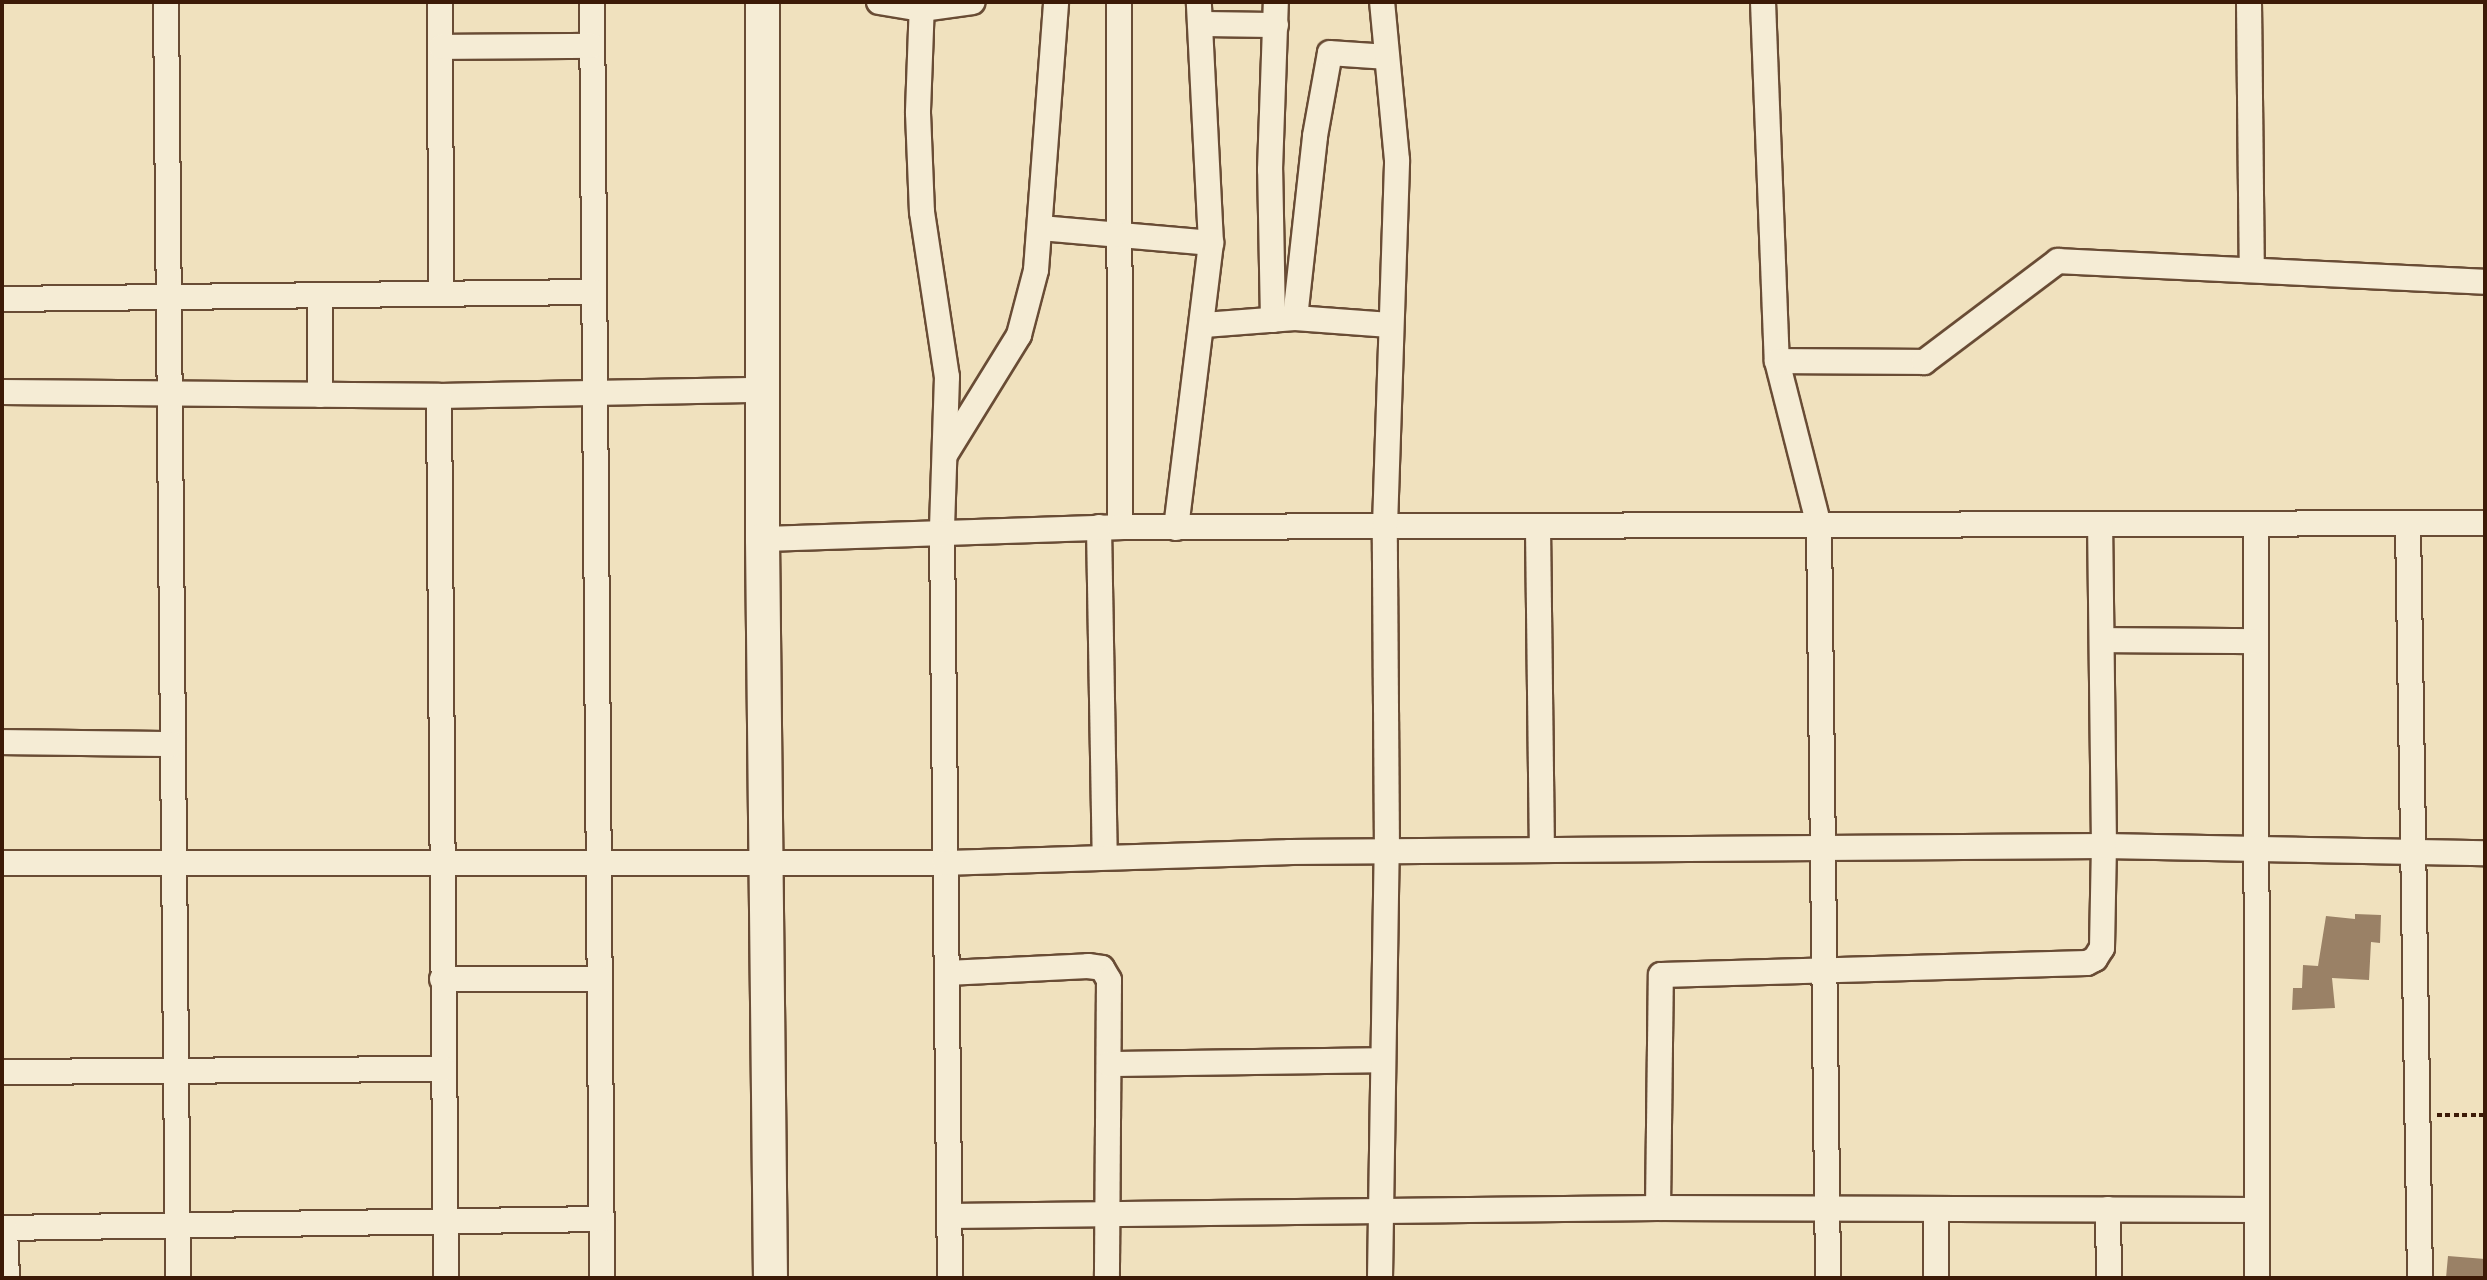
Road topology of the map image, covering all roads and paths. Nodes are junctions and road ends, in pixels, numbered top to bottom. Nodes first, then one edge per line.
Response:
1 (166, 2) edge
2 (440, 2) edge
3 (592, 2) edge
4 (762, 2) edge
5 (879, 2) edge
6 (973, 2) edge
7 (1056, 2) edge
8 (1119, 2) edge
9 (1382, 2) edge
10 (1763, 2) edge
11 (2249, 2) edge
12 (922, 5) edge
13 (1200, 13) edge
14 (1276, 13) edge
15 (592, 46) junction
16 (442, 47) junction
17 (1387, 57) junction
18 (1041, 228) junction
19 (1116, 235) junction
20 (1210, 243) junction
21 (2252, 268) junction
22 (2485, 282) edge
23 (593, 292) junction
24 (441, 294) junction
25 (320, 295) junction
26 (168, 296) junction
27 (2, 299) edge
28 (1284, 319) junction
29 (1204, 325) junction
30 (1390, 325) junction
31 (1777, 361) junction
32 (763, 390) junction
33 (2, 392) edge
34 (168, 394) junction
35 (320, 395) junction
36 (594, 395) junction
37 (439, 396) junction
38 (945, 455) junction
39 (2485, 523) edge
40 (2100, 524) junction
41 (2408, 524) junction
42 (2256, 525) junction
43 (1385, 526) junction
44 (1819, 526) junction
45 (1110, 527) junction
46 (1176, 528) junction
47 (1538, 528) junction
48 (943, 531) junction
49 (762, 538) junction
50 (2102, 640) junction
51 (2256, 641) junction
52 (2, 742) edge
53 (173, 744) junction
54 (2104, 846) junction
55 (2257, 846) junction
56 (1824, 848) junction
57 (1542, 850) junction
58 (2411, 850) junction
59 (1387, 852) junction
60 (2485, 853) edge
61 (1105, 857) junction
62 (174, 861) junction
63 (765, 862) junction
64 (2, 863) edge
65 (945, 863) junction
66 (442, 864) junction
67 (597, 864) junction
68 (1827, 971) junction
69 (947, 973) junction
70 (442, 979) junction
71 (599, 979) junction
72 (1384, 1060) junction
73 (1109, 1064) junction
74 (443, 1069) junction
75 (176, 1071) junction
76 (2, 1072) edge
77 (2418, 1115) junction
78 (2485, 1115) edge
79 (1657, 1208) junction
80 (1828, 1209) junction
81 (2108, 1209) junction
82 (1936, 1210) junction
83 (2257, 1210) junction
84 (1381, 1211) junction
85 (1109, 1215) junction
86 (949, 1216) junction
87 (445, 1219) junction
88 (602, 1219) junction
89 (177, 1224) junction
90 (3, 1228) edge
91 (7, 1278) edge
92 (178, 1278) edge
93 (446, 1278) edge
94 (602, 1278) edge
95 (770, 1278) edge
96 (950, 1278) edge
97 (1107, 1278) edge
98 (1380, 1278) edge
99 (1828, 1278) edge
100 (1936, 1278) edge
101 (2109, 1278) edge
102 (2258, 1278) edge
103 (2420, 1278) edge

1 - 26 street
2 - 16 street
3 - 15 street
4 - 32 street
5 - 12 street
6 - 12 street
7 - 18 street
8 - 19 street
9 - 17 street
10 - 31 street
11 - 21 street
12 - 38 street
13 - 14 street
13 - 20 street
14 - 28 street
15 - 16 street
15 - 23 street
16 - 24 street
17 - 28 street
17 - 30 street
18 - 19 street
18 - 38 street
19 - 20 street
19 - 45 street
20 - 29 street
21 - 22 street
21 - 31 street
23 - 24 street
23 - 36 street
24 - 25 street
25 - 26 street
25 - 35 street
26 - 27 street
26 - 34 street
28 - 29 street
28 - 30 street
29 - 46 street
30 - 43 street
31 - 44 street
32 - 36 street
32 - 49 street
33 - 34 street
34 - 35 street
34 - 53 street
35 - 37 street
36 - 37 street
36 - 67 street
37 - 66 street
38 - 48 street
39 - 41 street
40 - 42 street
40 - 44 street
40 - 50 street
41 - 42 street
41 - 58 street
42 - 51 street
43 - 46 street
43 - 47 street
43 - 59 street
44 - 47 street
44 - 56 street
45 - 46 street
45 - 48 street
45 - 61 street
47 - 57 street
48 - 49 street
48 - 65 street
49 - 63 street
50 - 51 street
50 - 54 street
51 - 55 street
52 - 53 street
53 - 62 street
54 - 55 street
54 - 56 street
54 - 68 street
55 - 58 street
55 - 83 street
56 - 57 street
56 - 68 street
57 - 59 street
58 - 60 street
58 - 77 street
59 - 61 street
59 - 72 street
61 - 65 street
62 - 64 street
62 - 66 street
62 - 75 street
63 - 65 street
63 - 67 street
63 - 95 street
65 - 69 street
66 - 67 street
66 - 70 street
67 - 71 street
68 - 79 street
68 - 80 street
69 - 73 street
69 - 86 street
70 - 71 street
70 - 74 street
71 - 88 street
72 - 73 street
72 - 84 street
73 - 85 street
74 - 75 street
74 - 87 street
75 - 76 street
75 - 89 street
77 - 78 path
77 - 103 street
79 - 80 street
79 - 84 street
80 - 82 street
80 - 99 street
81 - 82 street
81 - 83 street
81 - 101 street
82 - 100 street
83 - 102 street
84 - 85 street
84 - 98 street
85 - 86 street
85 - 97 street
86 - 96 street
87 - 88 street
87 - 89 street
87 - 93 street
88 - 94 street
89 - 90 street
89 - 92 street
90 - 91 street

